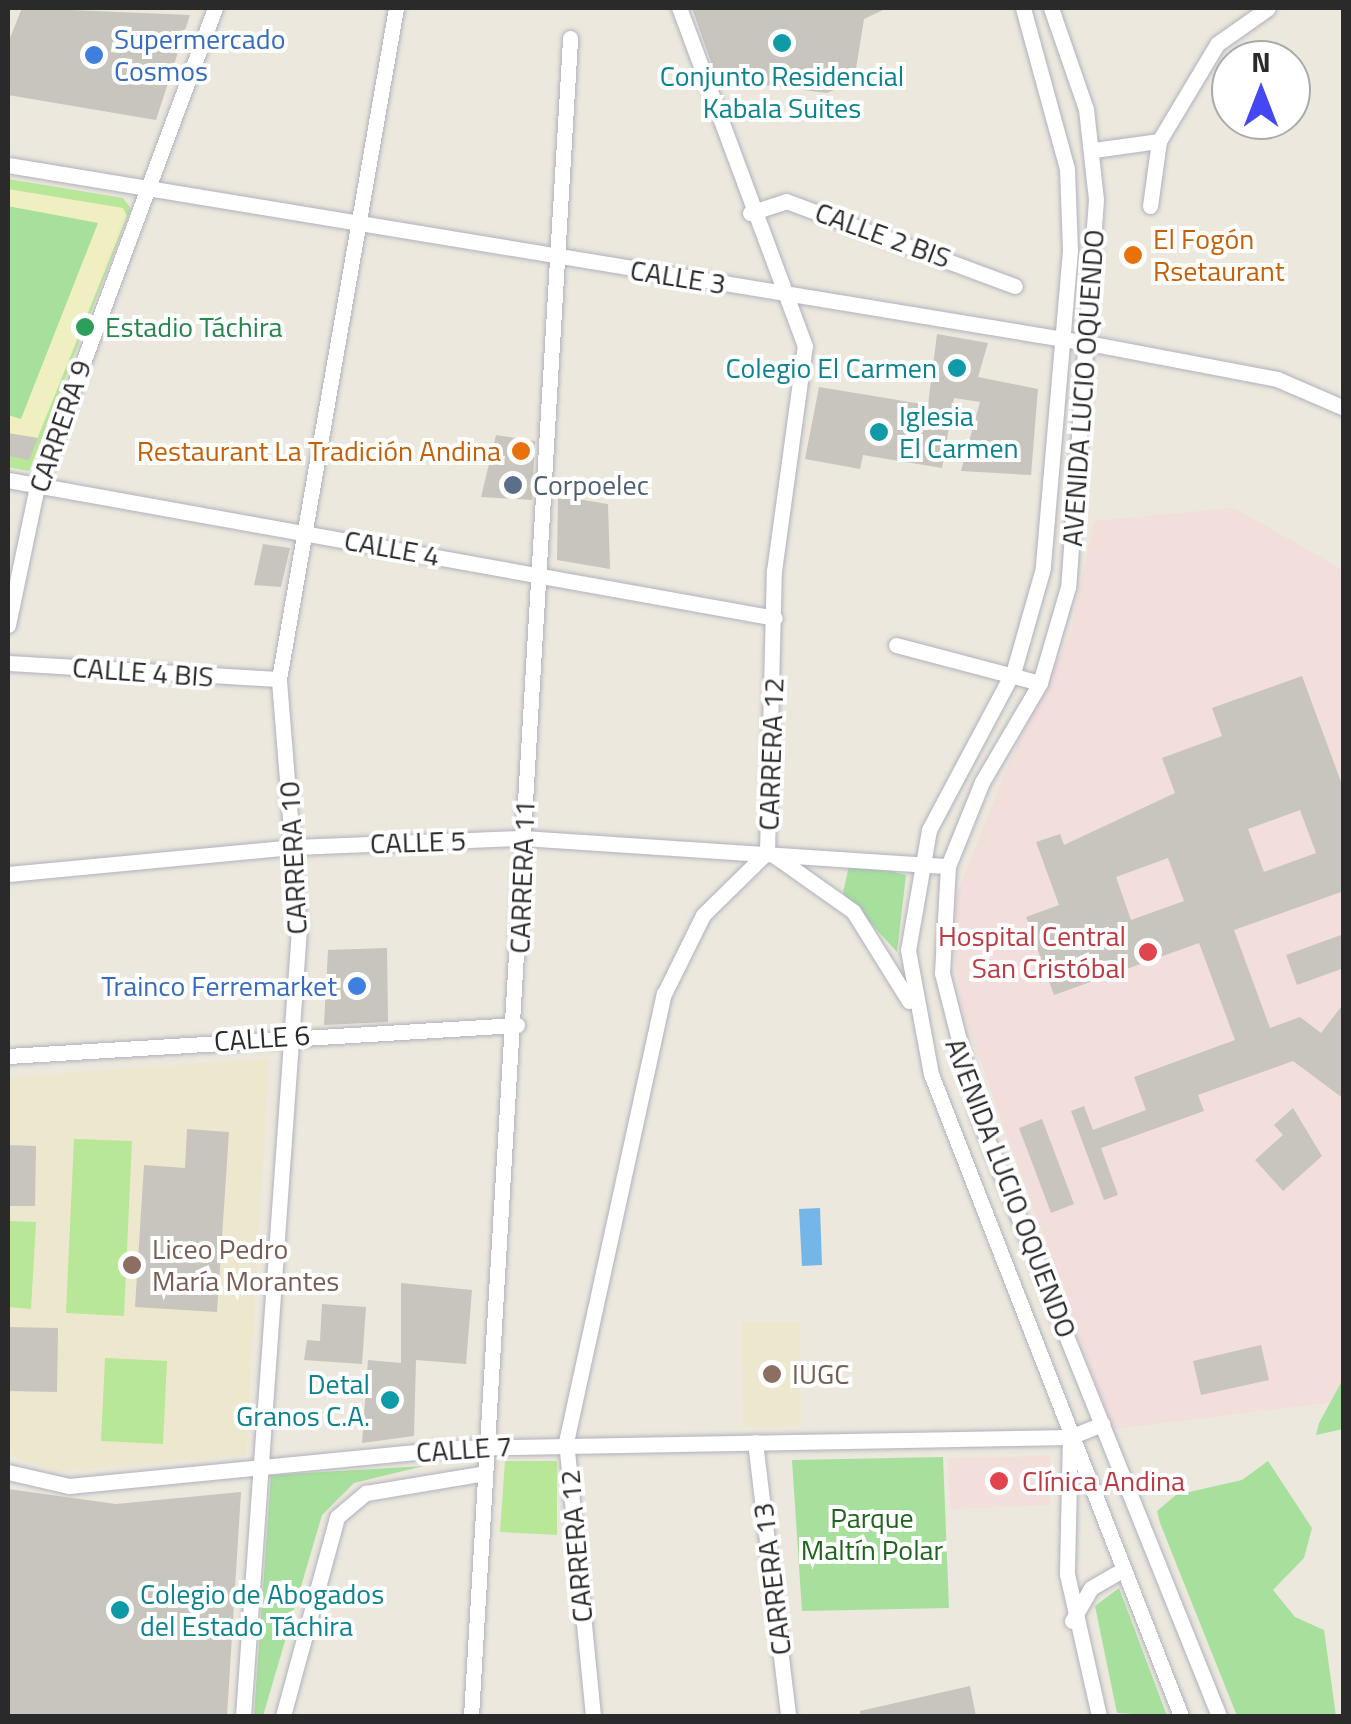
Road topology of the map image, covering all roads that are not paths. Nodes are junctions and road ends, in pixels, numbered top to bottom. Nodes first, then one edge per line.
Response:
1 (215, 8) edge
2 (396, 8) edge
3 (678, 8) edge
4 (1022, 8) edge
5 (1051, 8) edge
6 (1268, 8) edge
7 (1060, 28) junction
8 (570, 38) dead end
9 (1036, 40) junction
10 (1159, 141) junction
11 (1094, 150) junction
12 (8, 164) edge
13 (147, 188) junction
14 (1150, 206) dead end
15 (750, 213) junction
16 (354, 224) junction
17 (554, 255) junction
18 (1015, 286) dead end
19 (785, 295) junction
20 (1061, 340) junction
21 (1088, 343) junction
22 (1344, 408) edge
23 (8, 480) edge
24 (37, 486) junction
25 (304, 533) junction
26 (538, 573) junction
27 (775, 618) junction
28 (8, 625) edge
29 (896, 645) dead end
30 (8, 663) edge
31 (1014, 670) junction
32 (279, 680) junction
33 (1040, 683) junction
34 (523, 838) junction
35 (295, 846) junction
36 (767, 852) junction
37 (849, 856) junction
38 (920, 860) junction
39 (948, 866) junction
40 (8, 874) edge
41 (831, 892) junction
42 (914, 1012) junction
43 (516, 1025) junction
44 (291, 1036) junction
45 (8, 1056) edge
46 (979, 1119) junction
47 (953, 1130) junction
48 (1102, 1424) junction
49 (1070, 1437) junction
50 (566, 1442) junction
51 (755, 1442) junction
52 (482, 1447) junction
53 (259, 1465) junction
54 (8, 1472) edge
55 (480, 1474) junction
56 (1124, 1569) junction
57 (1072, 1621) junction
58 (243, 1716) edge
59 (284, 1716) edge
60 (471, 1716) edge
61 (593, 1716) edge
62 (788, 1716) edge
63 (1099, 1716) edge
64 (1181, 1716) edge
65 (1219, 1716) edge

1 - 13 street, CARRERA 9
2 - 16 street, CARRERA 10
3 - 15 street, CARRERA 12
4 - 9 street, AVENIDA LUCIO OQUENDO
5 - 7 street, AVENIDA LUCIO OQUENDO
6 - 10 street
7 - 9 street
7 - 11 street, AVENIDA LUCIO OQUENDO
8 - 17 street, CARRERA 11
9 - 20 street, AVENIDA LUCIO OQUENDO
10 - 11 street
10 - 14 street
11 - 21 street, AVENIDA LUCIO OQUENDO
12 - 13 street, CALLE 3
13 - 16 street, CALLE 3
13 - 24 street, CARRERA 9
15 - 18 street, CALLE 2 BIS
15 - 19 street, CARRERA 12
16 - 17 street, CALLE 3
16 - 25 street, CARRERA 10
17 - 19 street, CALLE 3
17 - 26 street, CARRERA 11
19 - 20 street, CALLE 3
19 - 27 street, CARRERA 12
20 - 21 street, CALLE 3
20 - 31 street, AVENIDA LUCIO OQUENDO
21 - 22 street, CALLE 3
21 - 33 street, AVENIDA LUCIO OQUENDO
23 - 24 street, CALLE 4
24 - 25 street, CALLE 4
24 - 28 street, CARRERA 9
25 - 26 street, CALLE 4
25 - 32 street, CARRERA 10
26 - 27 street, CALLE 4
26 - 34 street, CARRERA 11
27 - 36 street, CARRERA 12
29 - 31 street
30 - 32 street, CALLE 4 BIS
31 - 33 street
31 - 38 street, AVENIDA LUCIO OQUENDO
32 - 35 street, CARRERA 10
33 - 39 street, AVENIDA LUCIO OQUENDO
34 - 35 street, CALLE 5
34 - 36 street, CALLE 5
34 - 43 street, CARRERA 11
35 - 40 street, CALLE 5
35 - 44 street, CARRERA 10
36 - 37 street, CALLE 5
36 - 41 street
36 - 50 street, CARRERA 12
37 - 38 street, CALLE 5
37 - 41 street
38 - 39 street, CALLE 5
38 - 42 street, AVENIDA LUCIO OQUENDO
39 - 46 street, AVENIDA LUCIO OQUENDO
41 - 42 street
42 - 47 street, AVENIDA LUCIO OQUENDO
43 - 44 street, CALLE 6
43 - 52 street, CARRERA 11
44 - 45 street, CALLE 6
44 - 53 street, CARRERA 10
46 - 47 street
46 - 48 street, AVENIDA LUCIO OQUENDO
47 - 49 street, AVENIDA LUCIO OQUENDO
48 - 49 street, CALLE 7
48 - 65 street, AVENIDA LUCIO OQUENDO
49 - 51 street, CALLE 7
49 - 56 street, AVENIDA LUCIO OQUENDO
49 - 57 street
50 - 51 street, CALLE 7
50 - 52 street, CALLE 7
50 - 61 street, CARRERA 12
51 - 62 street, CARRERA 13
52 - 53 street, CALLE 7
52 - 55 street, CARRERA 11
53 - 54 street, CALLE 7
53 - 58 street, CARRERA 10
55 - 59 street
55 - 60 street, CARRERA 11
56 - 57 street
56 - 64 street, AVENIDA LUCIO OQUENDO
57 - 63 street

